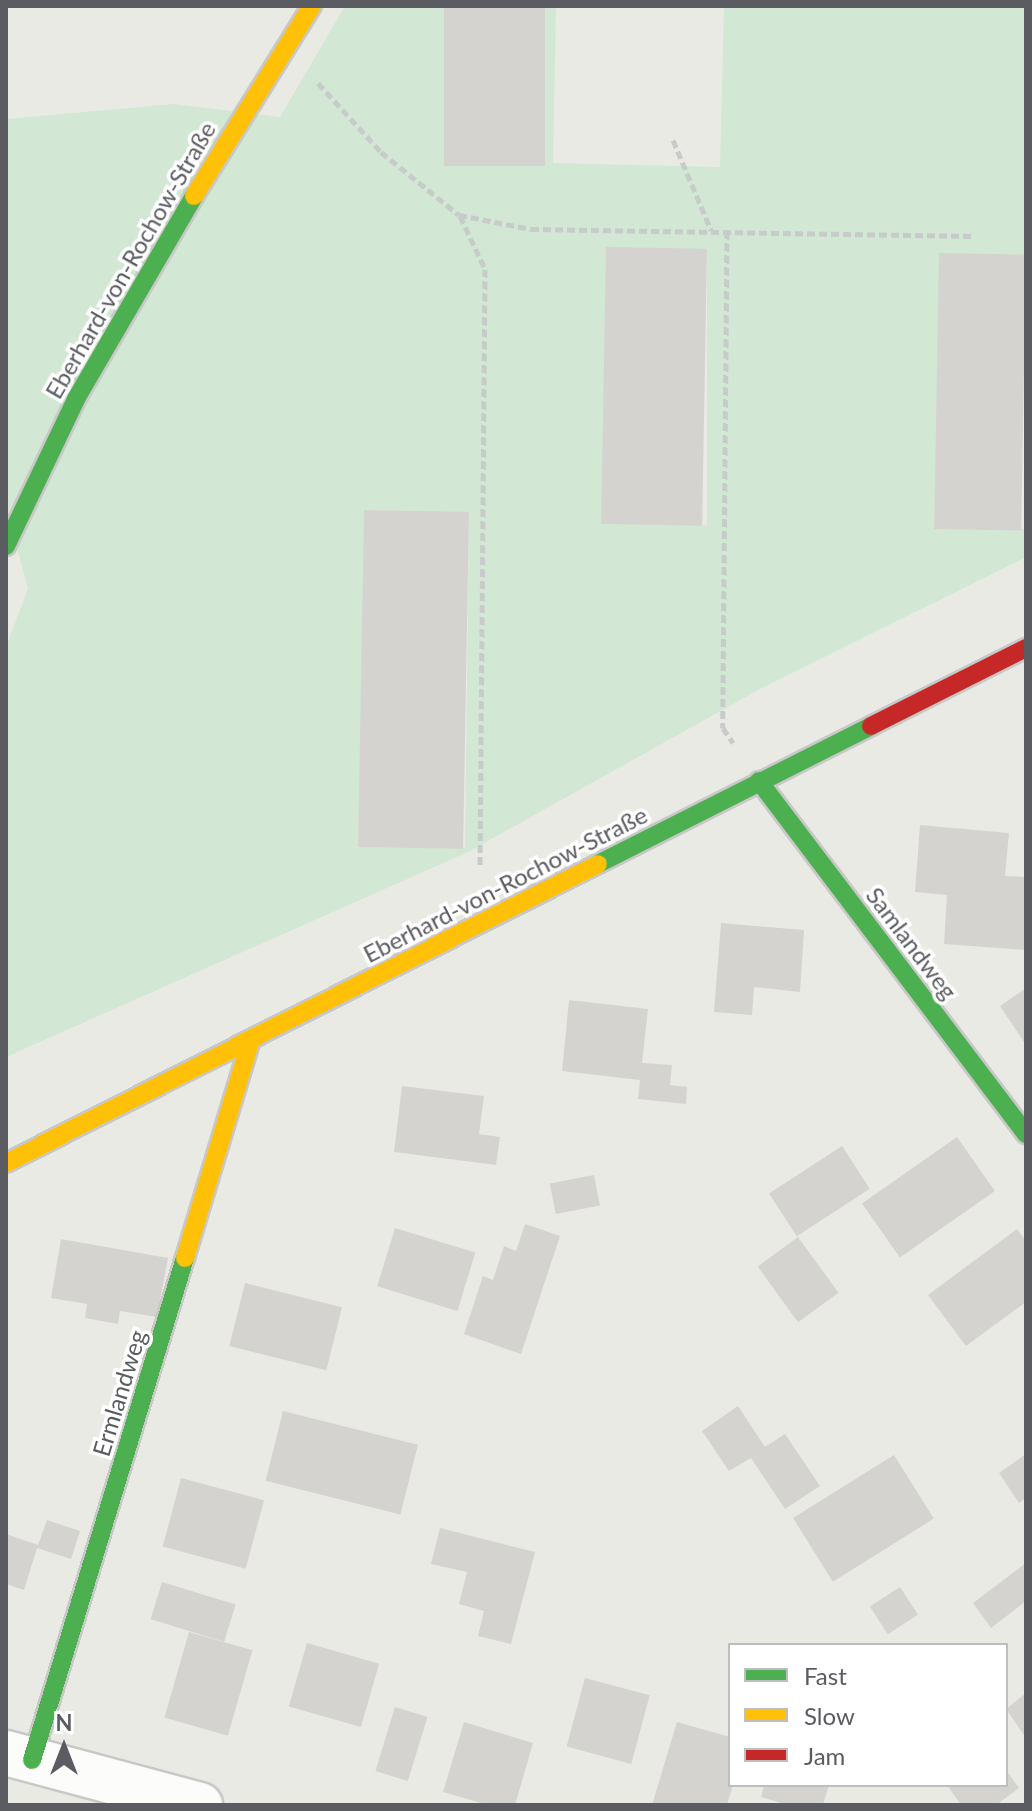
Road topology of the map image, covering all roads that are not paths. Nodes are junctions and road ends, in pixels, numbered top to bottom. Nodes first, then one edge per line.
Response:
1 (312, 6) edge
2 (6, 546) edge
3 (1026, 648) edge
4 (759, 781) junction
5 (251, 1040) junction
6 (1026, 1134) edge
7 (6, 1163) edge
8 (19, 1757) edge
9 (200, 1805) edge

1 - 2 street, Eberhard-von-Rochow-Straße
3 - 4 street, Eberhard-von-Rochow-Straße
4 - 5 street, Eberhard-von-Rochow-Straße
4 - 6 street, Samlandweg
5 - 7 street, Eberhard-von-Rochow-Straße
5 - 8 street, Ermlandweg
8 - 9 street

